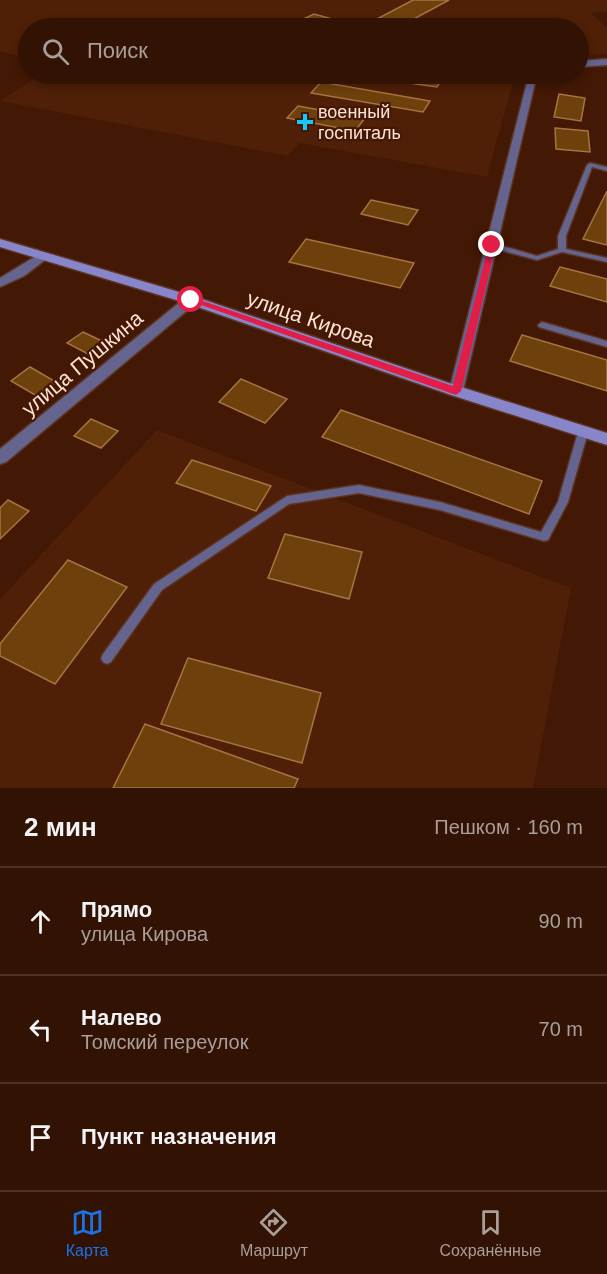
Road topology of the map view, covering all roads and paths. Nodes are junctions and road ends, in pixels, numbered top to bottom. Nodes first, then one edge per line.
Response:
1 (607, 62) edge
2 (589, 63) edge
3 (531, 84) edge
4 (607, 169) edge
5 (0, 243) edge
6 (492, 245) junction
7 (562, 250) junction
8 (41, 257) junction
9 (607, 260) edge
10 (0, 283) edge
11 (191, 300) junction
12 (542, 325) dead end
13 (607, 344) edge
14 (456, 391) junction
15 (583, 432) junction
16 (607, 439) edge
17 (0, 458) edge
18 (107, 658) dead end

1 - 2 street
3 - 6 street
4 - 7 lane
5 - 8 main road, улица Кирова
6 - 7 lane
6 - 14 street
7 - 9 lane
8 - 10 street
8 - 11 main road, улица Кирова
11 - 14 main road, улица Кирова
11 - 17 street, улица Пушкина
12 - 13 lane
14 - 15 main road, улица Кирова
15 - 16 main road, улица Кирова
15 - 18 lane

